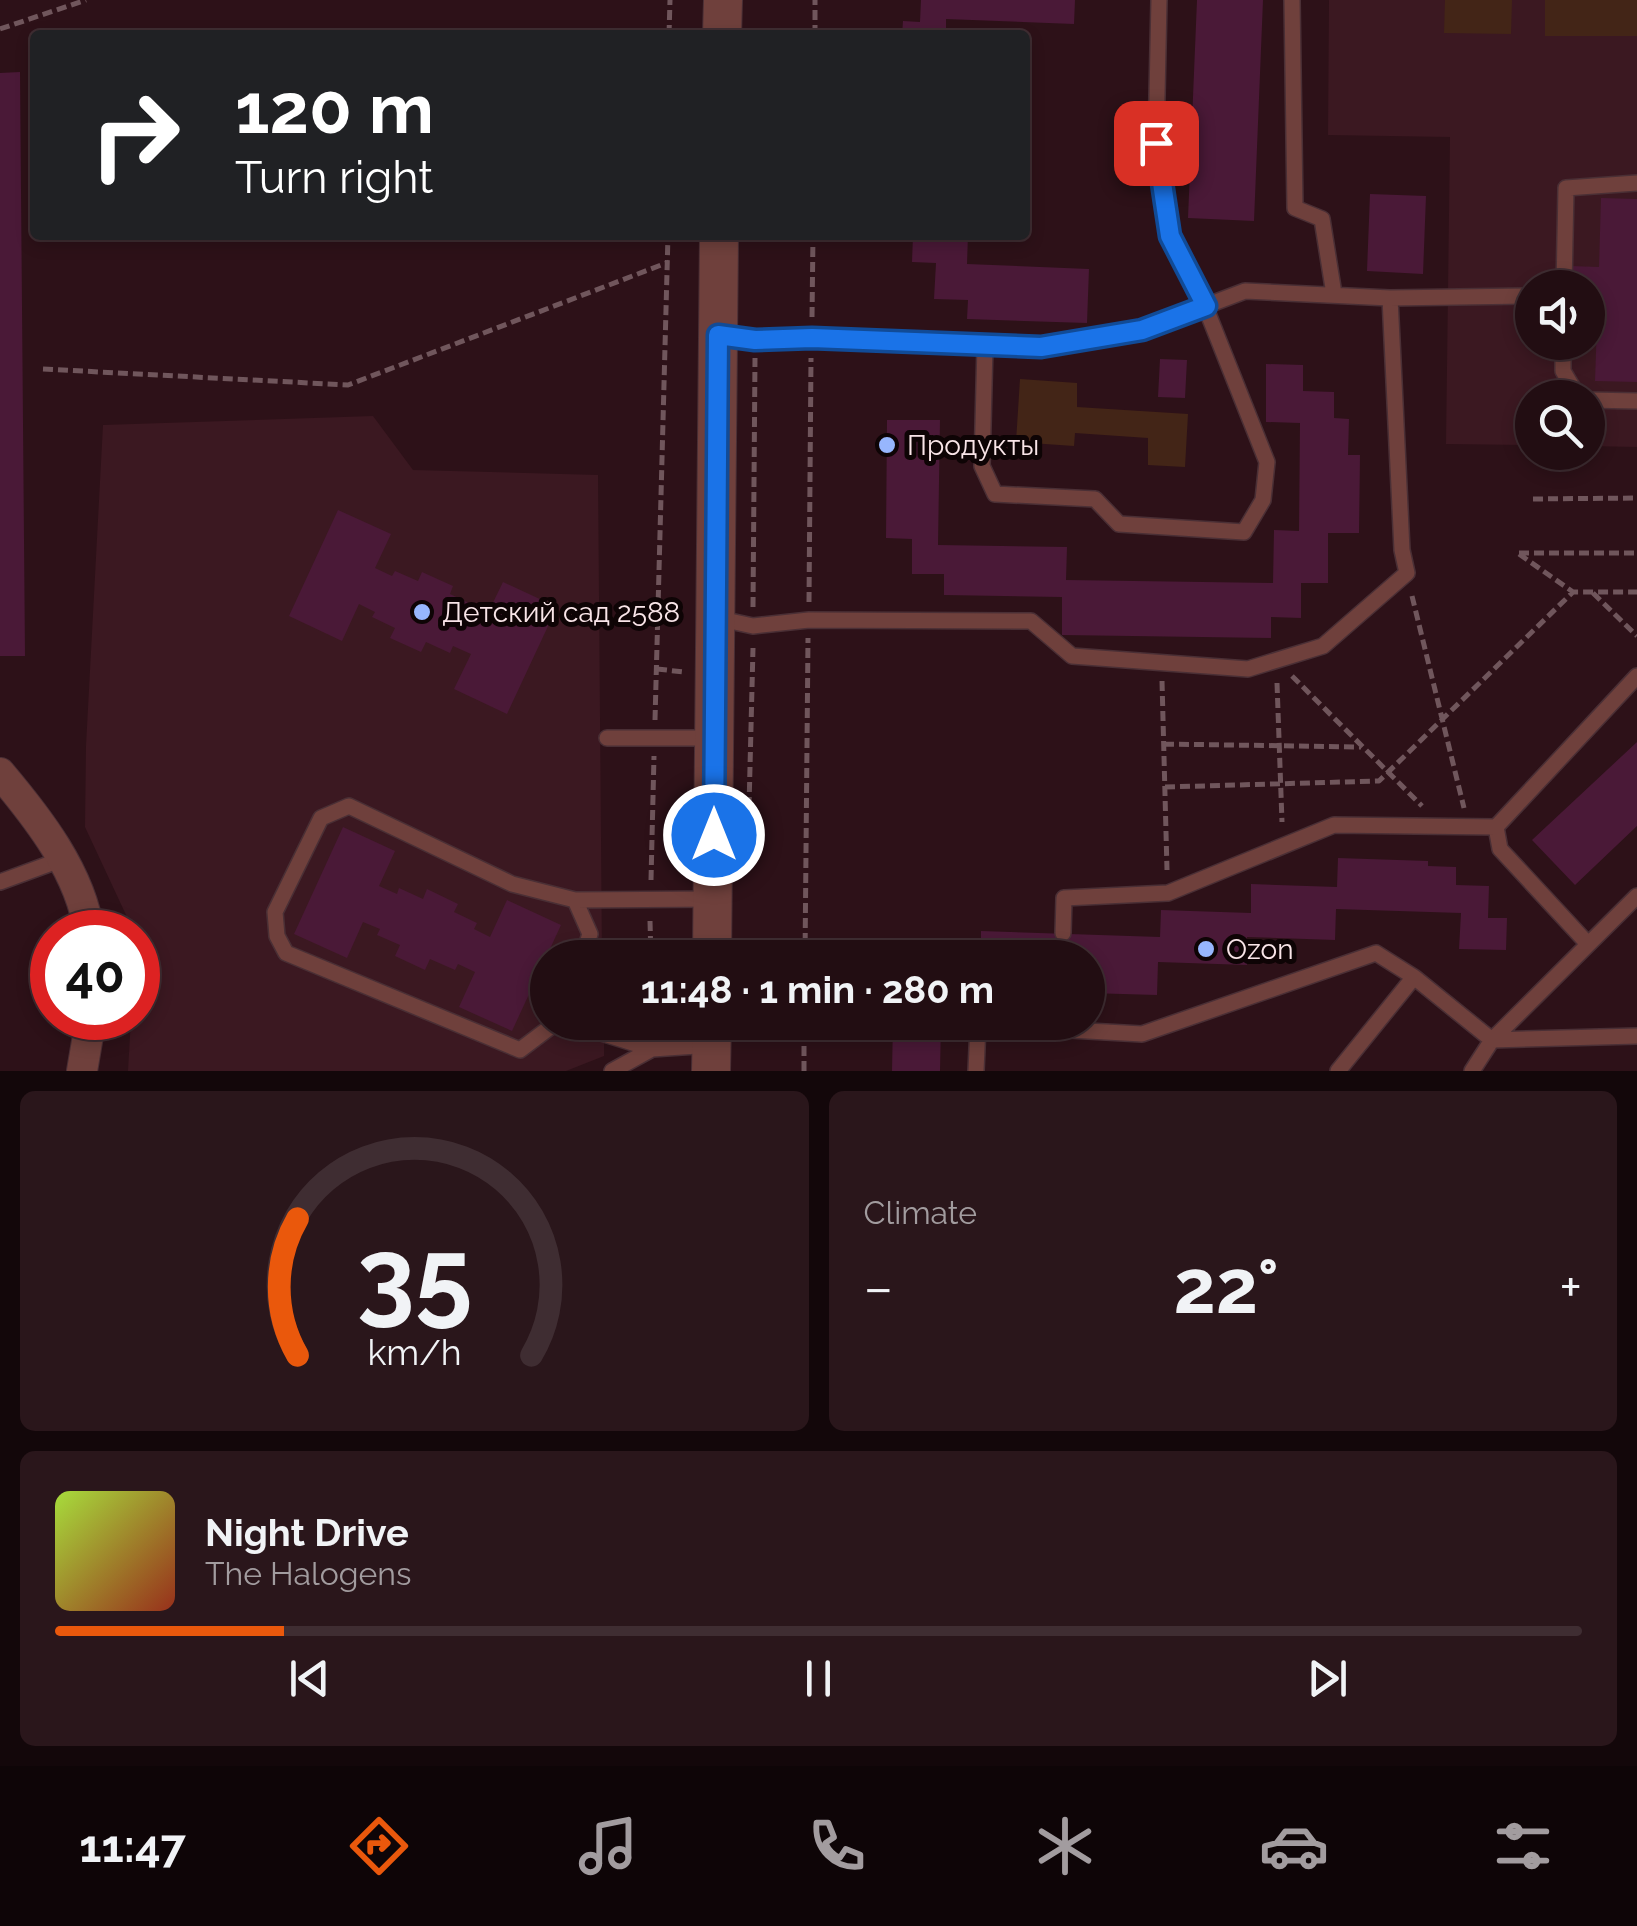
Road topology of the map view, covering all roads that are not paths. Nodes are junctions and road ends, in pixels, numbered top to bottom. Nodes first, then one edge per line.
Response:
1 (723, 0) edge
2 (1160, 0) edge
3 (1292, 0) edge
4 (722, 30) edge
5 (1637, 183) edge
6 (721, 240) edge
7 (1564, 270) edge
8 (1334, 294) junction
9 (1515, 296) edge
10 (1390, 298) junction
11 (1206, 306) junction
12 (737, 338) junction
13 (985, 345) junction
14 (1605, 400) edge
15 (1637, 401) edge
16 (716, 618) junction
17 (1637, 676) edge
18 (606, 738) dead end
19 (714, 738) junction
20 (0, 773) edge
21 (1496, 827) junction
22 (60, 860) junction
23 (0, 882) edge
24 (1637, 896) edge
25 (575, 900) junction
26 (713, 900) junction
27 (86, 910) edge
28 (1063, 933) dead end
29 (588, 940) edge
30 (712, 940) edge
31 (1588, 944) junction
32 (1414, 977) junction
33 (1105, 1030) edge
34 (1637, 1036) edge
35 (87, 1040) edge
36 (533, 1040) edge
37 (623, 1040) edge
38 (977, 1040) edge
39 (1492, 1040) junction
40 (711, 1046) edge
41 (652, 1049) junction
42 (82, 1071) edge
43 (612, 1071) edge
44 (976, 1071) edge
45 (1338, 1071) edge
46 (1472, 1071) edge

1 - 4 street
2 - 11 lane
3 - 8 lane
5 - 7 lane
6 - 12 street
8 - 10 lane
8 - 11 lane
9 - 10 lane
10 - 16 lane
11 - 13 lane
11 - 13 lane
12 - 13 lane
12 - 16 street
14 - 15 lane
16 - 19 street
17 - 21 lane
18 - 19 lane
19 - 26 street
20 - 22 street
21 - 28 lane
21 - 31 lane
22 - 23 lane
22 - 27 street
24 - 31 lane
25 - 26 lane
25 - 29 lane
25 - 36 lane
26 - 30 street
31 - 39 lane
32 - 33 lane
32 - 39 lane
32 - 45 lane
34 - 39 lane
35 - 42 street
37 - 41 lane
38 - 44 lane
39 - 46 lane
40 - 41 lane
41 - 43 lane

